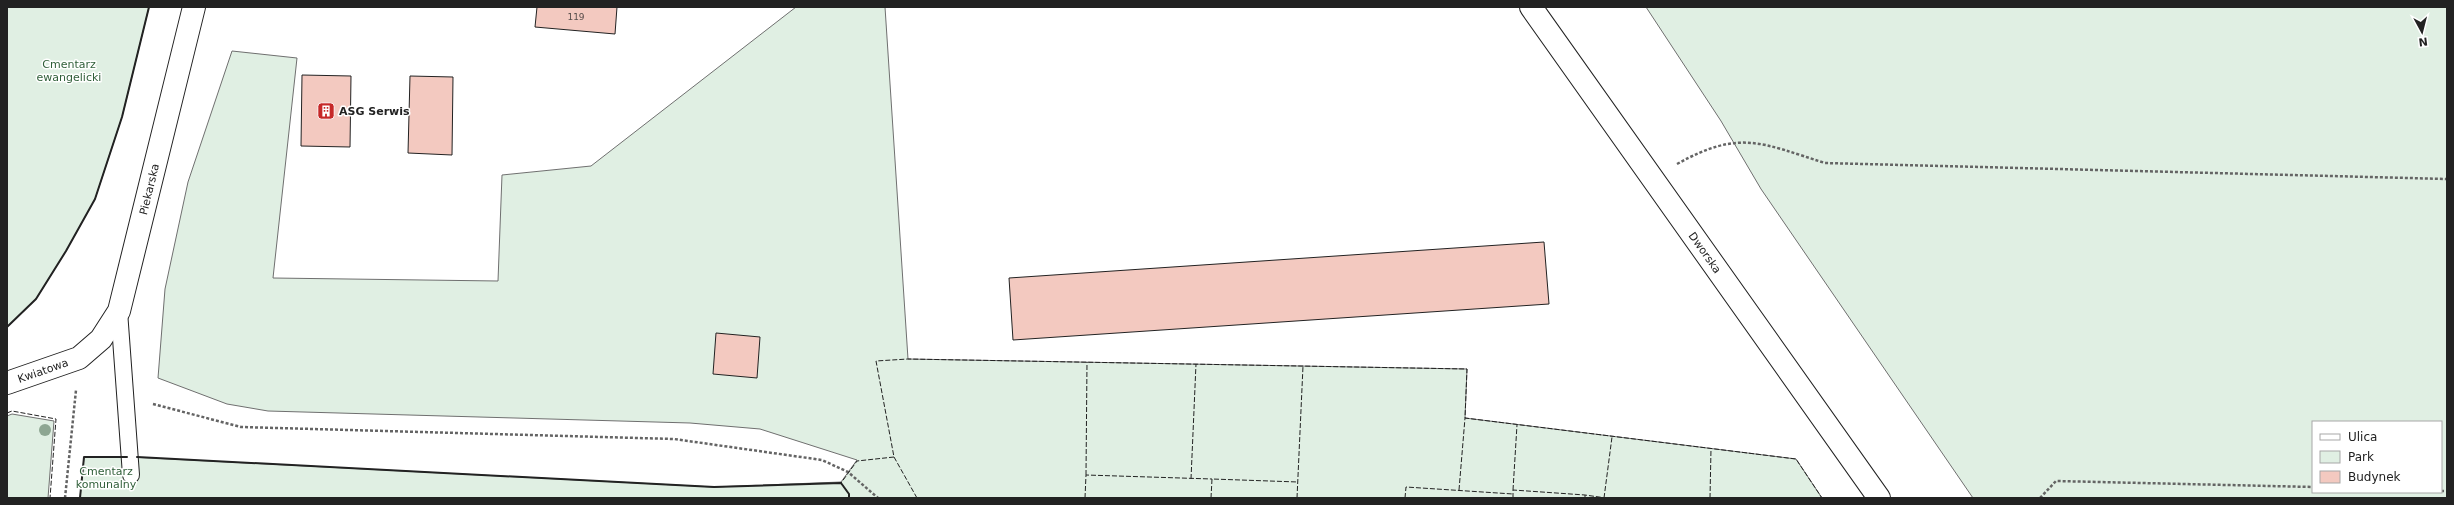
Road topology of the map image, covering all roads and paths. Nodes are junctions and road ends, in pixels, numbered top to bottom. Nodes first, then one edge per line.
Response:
1 (194, 7) edge
2 (1531, 7) edge
3 (1651, 178) junction
4 (2447, 179) edge
5 (119, 311) junction
6 (79, 358) junction
7 (7, 383) edge
8 (125, 397) junction
9 (131, 475) dead end
10 (2312, 487) edge
11 (65, 498) edge
12 (878, 498) edge
13 (1879, 498) edge
14 (2040, 498) edge

1 - 5 street, Piekarska
2 - 3 street, Dworska
3 - 4 path
3 - 13 street, Dworska
5 - 6 street, Piekarska
5 - 8 lane
6 - 7 street, Kwiatowa
6 - 11 path
8 - 9 lane
8 - 12 path
10 - 14 path

